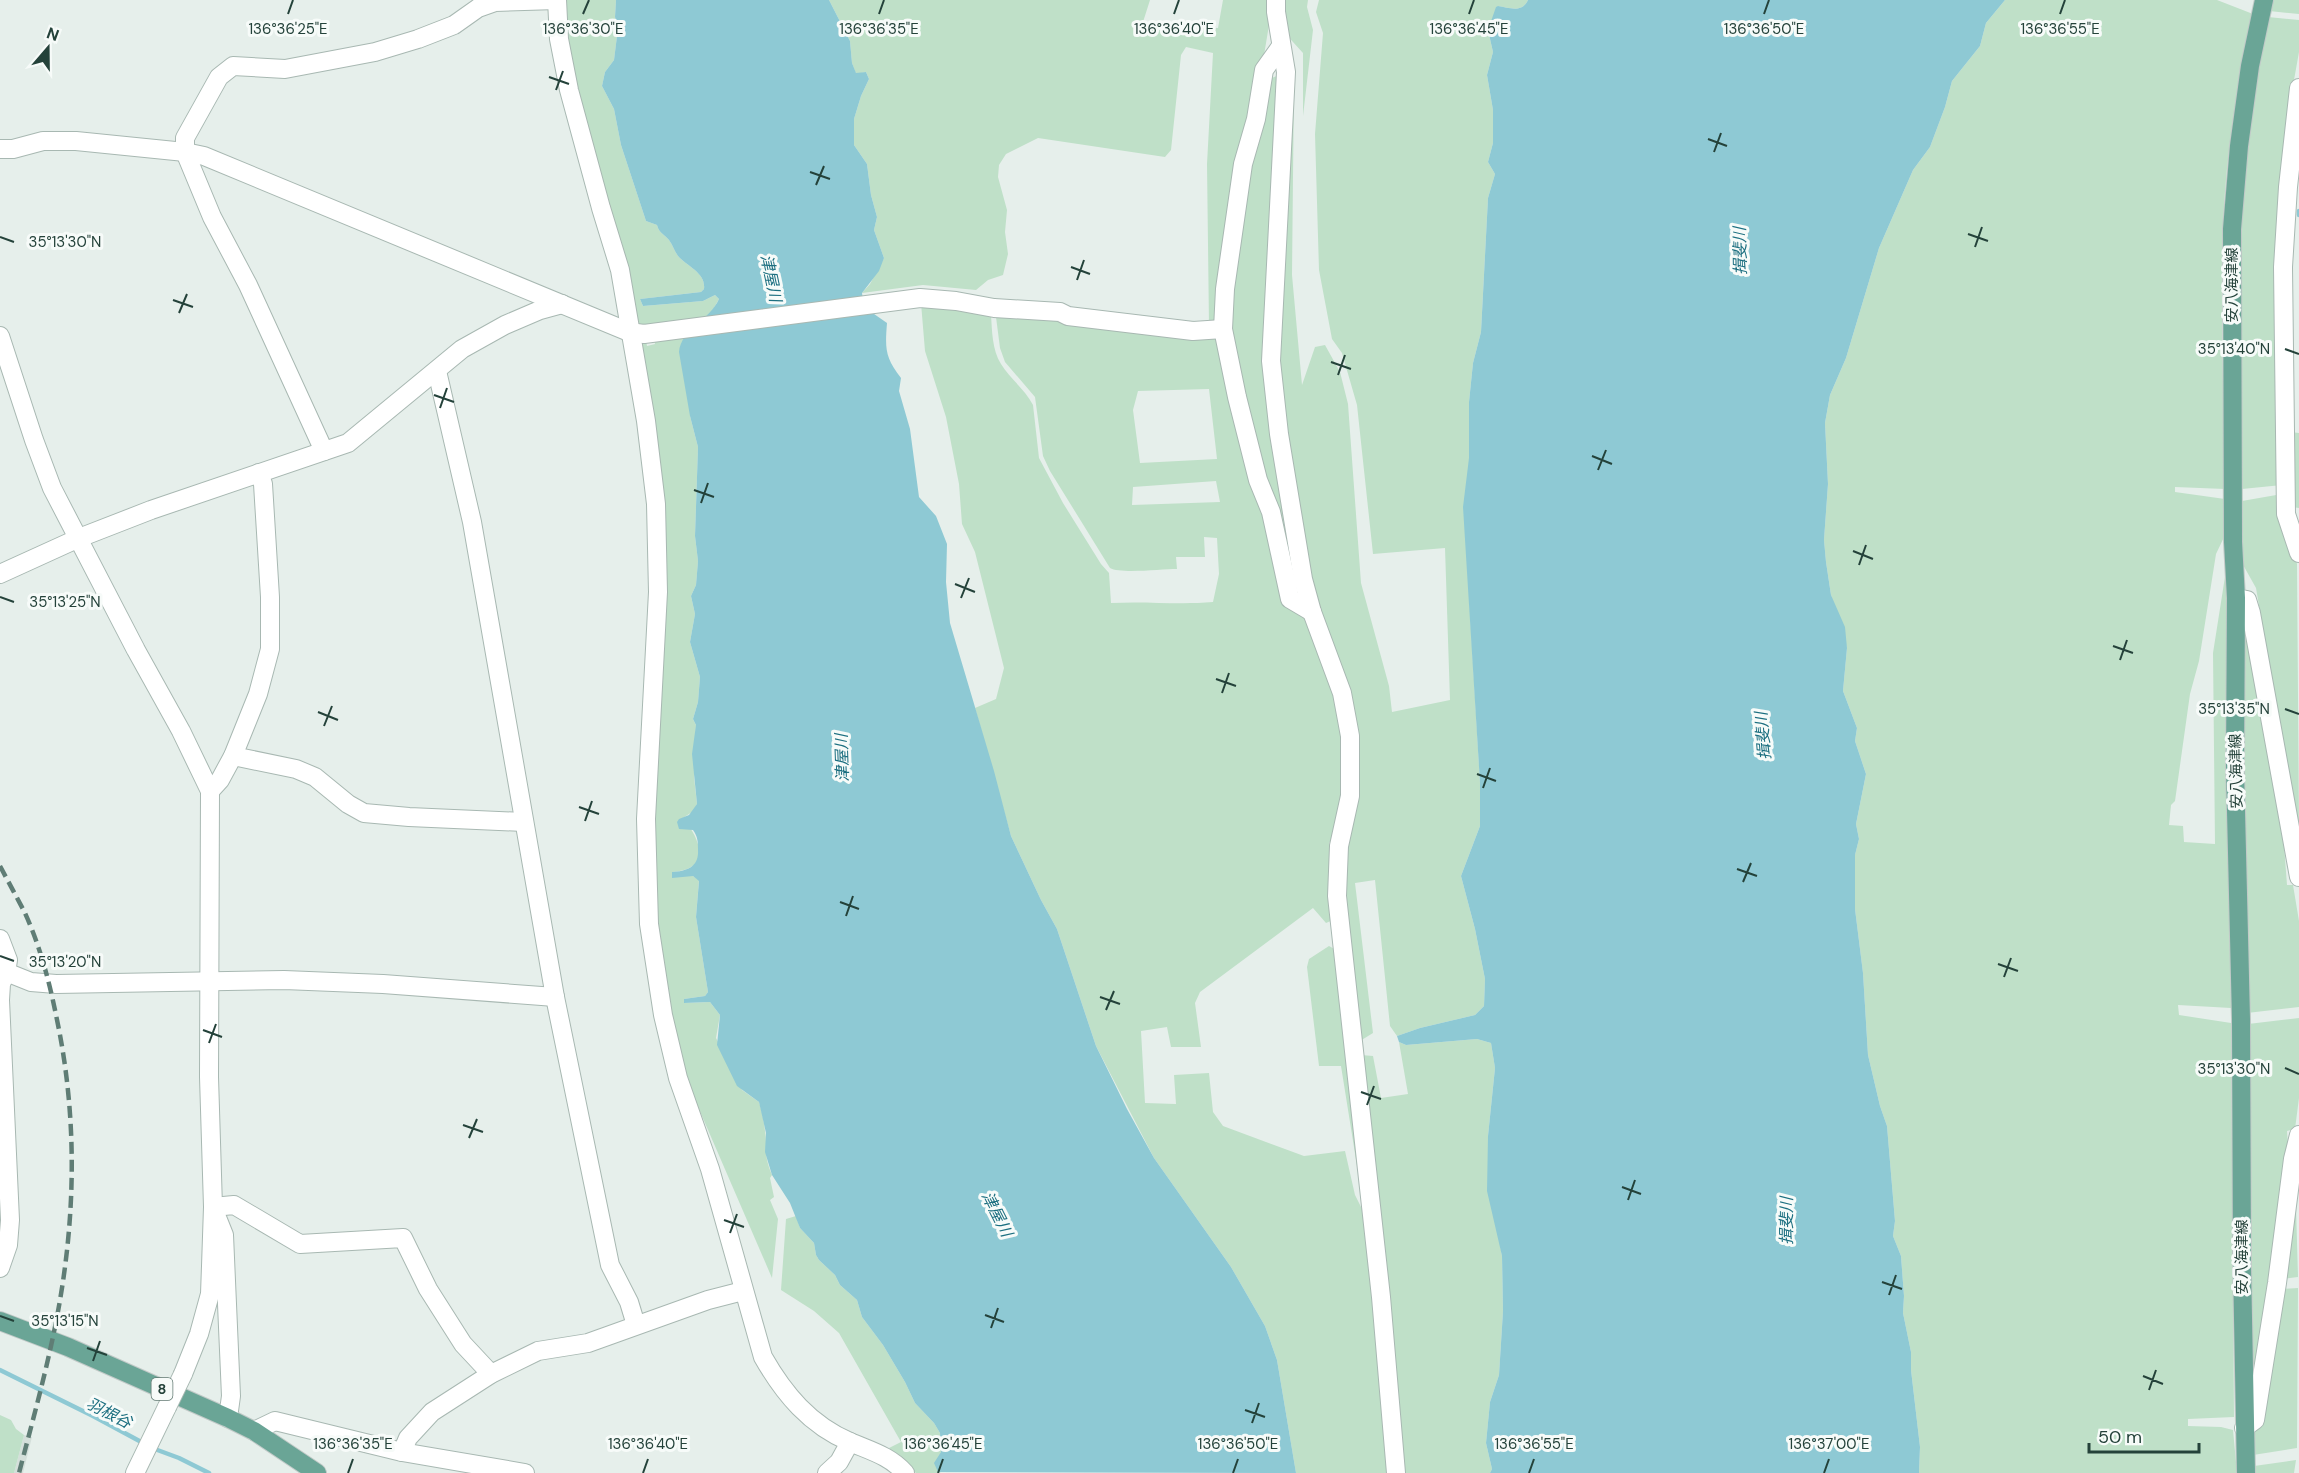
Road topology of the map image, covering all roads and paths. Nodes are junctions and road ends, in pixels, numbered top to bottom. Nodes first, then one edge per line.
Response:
1 (557, 0) edge
2 (1276, 0) edge
3 (2264, 0) edge
4 (1281, 45) junction
5 (2299, 88) edge
6 (2297, 112) edge
7 (0, 149) edge
8 (184, 152) junction
9 (562, 304) junction
10 (1223, 329) junction
11 (637, 333) junction
12 (0, 336) edge
13 (3, 355) edge
14 (437, 371) junction
15 (2293, 428) edge
16 (324, 451) junction
17 (259, 473) junction
18 (79, 538) junction
19 (2299, 553) edge
20 (0, 574) edge
21 (2236, 598) junction
22 (1312, 612) junction
23 (233, 756) junction
24 (210, 791) junction
25 (524, 822) junction
26 (2299, 878) edge
27 (0, 939) edge
28 (3, 972) edge
29 (209, 980) junction
30 (555, 997) junction
31 (2299, 1135) edge
32 (213, 1207) junction
33 (0, 1268) edge
34 (743, 1291) junction
35 (0, 1321) edge
36 (636, 1325) junction
37 (491, 1374) junction
38 (228, 1418) junction
39 (2244, 1428) junction
40 (254, 1431) junction
41 (850, 1442) junction
42 (402, 1452) junction
43 (136, 1472) edge
44 (317, 1473) edge
45 (525, 1473) edge
46 (827, 1473) edge
47 (905, 1473) edge
48 (1396, 1473) edge
49 (2246, 1473) edge

1 - 8 street
1 - 11 street
2 - 4 street
3 - 21 main road, 安八海津線
4 - 10 street
4 - 22 street
5 - 6 street
6 - 15 street
7 - 8 street
8 - 9 street
8 - 16 street
9 - 11 street
9 - 14 street
10 - 11 street
10 - 22 street
11 - 34 street
12 - 13 street
13 - 18 street
14 - 16 street
14 - 25 street
15 - 19 street
16 - 17 street
17 - 18 street
17 - 23 street
18 - 20 street
18 - 24 street
21 - 26 street
21 - 39 main road, 安八海津線
22 - 48 street
23 - 24 street
23 - 25 street
24 - 29 street
25 - 30 street
27 - 28 street
28 - 29 street
28 - 33 street
29 - 30 street
29 - 32 street
30 - 36 street
31 - 39 street
32 - 37 street
32 - 38 street
32 - 43 street, bridge
34 - 36 street
34 - 41 street
35 - 38 main road, 8
36 - 37 street
37 - 42 street
38 - 40 main road, 8
39 - 49 main road, 安八海津線
40 - 42 street
40 - 44 main road, 8
41 - 46 street
41 - 47 street
42 - 45 street

